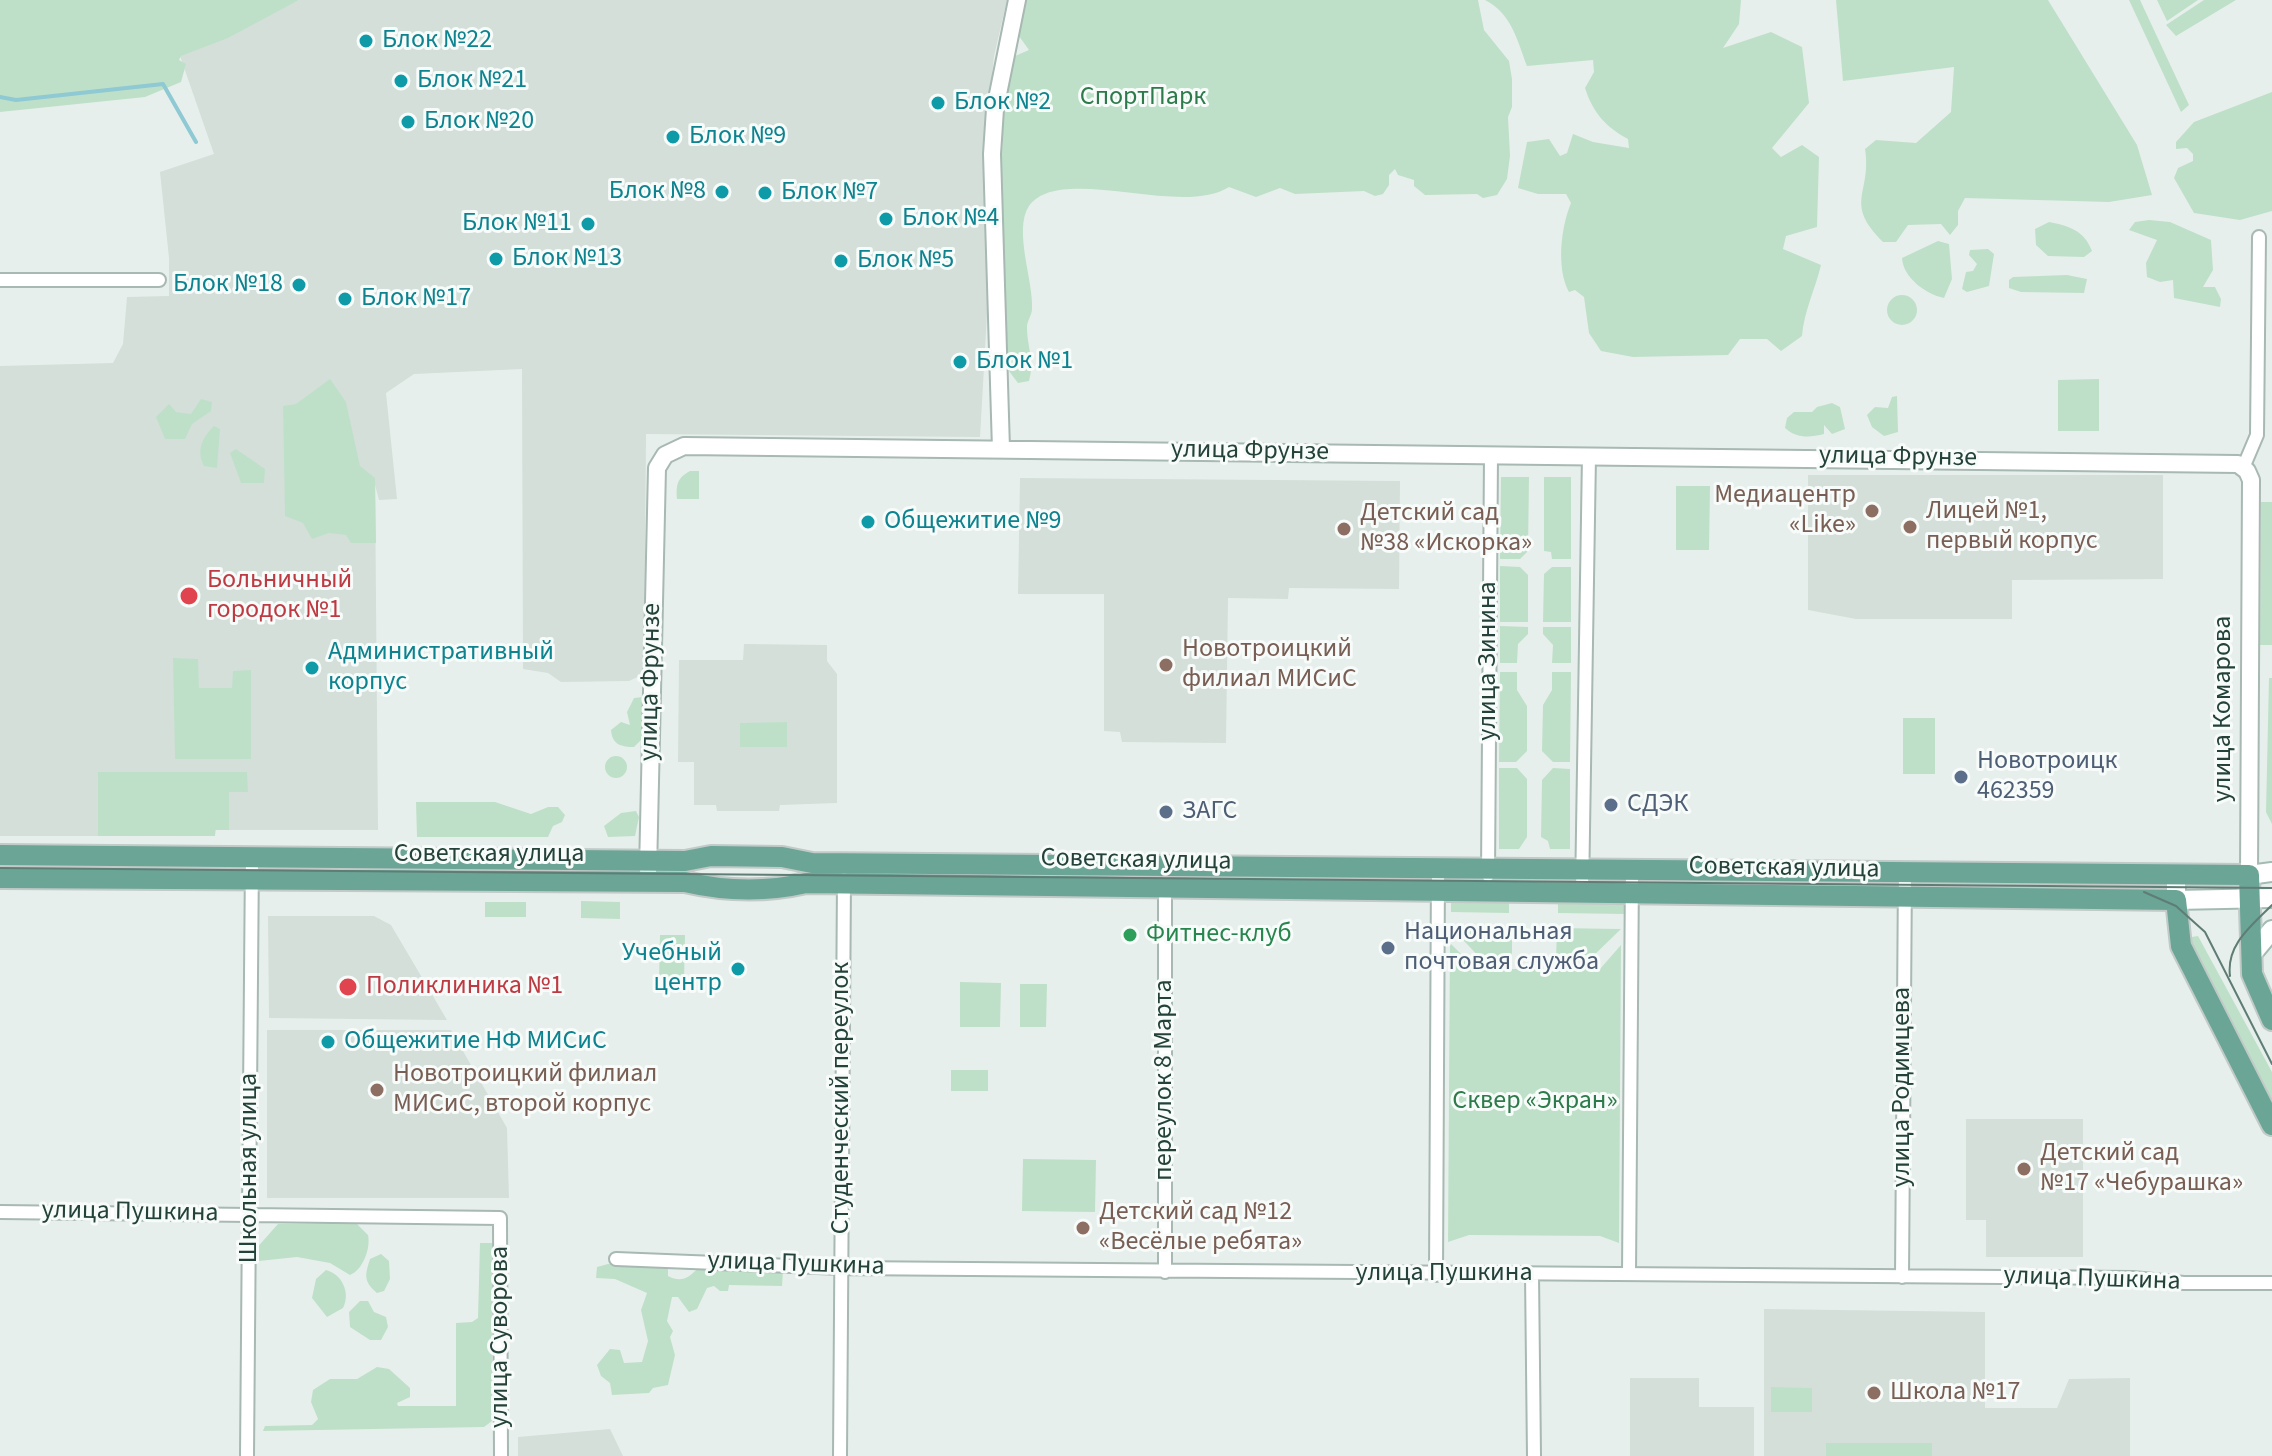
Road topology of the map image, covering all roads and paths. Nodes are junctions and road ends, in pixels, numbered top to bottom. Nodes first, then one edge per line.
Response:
1 (1017, 0) edge
2 (2259, 237) dead end
3 (0, 280) edge
4 (159, 280) dead end
5 (1001, 449) junction
6 (1491, 454) junction
7 (1589, 455) junction
8 (2243, 468) junction
9 (0, 855) edge
10 (252, 856) junction
11 (649, 860) junction
12 (844, 863) junction
13 (1166, 866) junction
14 (1438, 868) junction
15 (1488, 869) junction
16 (1582, 869) junction
17 (1632, 870) junction
18 (1905, 872) junction
19 (2272, 872) edge
20 (2176, 874) junction
21 (2249, 875) junction
22 (0, 878) edge
23 (252, 879) junction
24 (648, 882) junction
25 (843, 884) junction
26 (1165, 888) junction
27 (1438, 891) junction
28 (1488, 892) junction
29 (1582, 893) junction
30 (1632, 893) junction
31 (1905, 896) junction
32 (2272, 898) edge
33 (2176, 900) junction
34 (2249, 901) junction
35 (2272, 930) edge
36 (2252, 964) junction
37 (2272, 1020) edge
38 (2272, 1125) edge
39 (0, 1212) edge
40 (249, 1215) junction
41 (500, 1218) joint
42 (616, 1259) dead end
43 (841, 1268) junction
44 (1165, 1272) junction
45 (1532, 1274) junction
46 (1629, 1274) junction
47 (1436, 1275) junction
48 (1902, 1277) junction
49 (2272, 1283) edge
50 (247, 1456) edge
51 (501, 1456) edge
52 (840, 1456) edge
53 (1534, 1456) edge

1 - 5 street
2 - 8 street
3 - 4 street
5 - 6 street, улица Фрунзе
5 - 11 street, улица Фрунзе
6 - 7 street, улица Фрунзе
6 - 15 street, улица Зинина
7 - 8 street, улица Фрунзе
7 - 16 street
8 - 21 street, улица Комарова
9 - 10 main road, Советская улица
10 - 11 main road, Советская улица
10 - 23 street, Школьная улица
11 - 12 main road, Советская улица
11 - 24 street, улица Фрунзе
12 - 13 main road, Советская улица
12 - 25 street, Студенческий переулок
13 - 14 main road, Советская улица
13 - 26 street, переулок 8 Марта
14 - 15 main road, Советская улица
14 - 27 street
15 - 16 main road, Советская улица
15 - 28 street, улица Зинина
16 - 17 main road, Советская улица
16 - 29 street
17 - 18 main road, Советская улица
17 - 30 street
18 - 20 main road, Советская улица
18 - 31 street, улица Родимцева
19 - 21 main road, Советская улица
20 - 21 main road, Советская улица
20 - 33 main road
21 - 34 main road, улица Комарова
22 - 23 main road, Советская улица
23 - 24 main road, Советская улица
23 - 40 street, Школьная улица
24 - 25 main road, Советская улица
25 - 26 main road, Советская улица
25 - 43 street, Студенческий переулок
26 - 27 main road, Советская улица
26 - 44 street, переулок 8 Марта
27 - 28 main road, Советская улица
27 - 47 street
28 - 29 main road, Советская улица
29 - 30 main road, Советская улица
30 - 31 main road, Советская улица
30 - 46 street
31 - 33 main road, Советская улица
31 - 48 street, улица Родимцева
32 - 34 main road, Советская улица
33 - 34 main road, Советская улица
33 - 38 main road
34 - 36 main road, улица Комарова
35 - 36 main road
36 - 37 main road, улица Комарова
39 - 40 street, улица Пушкина
40 - 41 street, улица Пушкина
40 - 50 street, Школьная улица
41 - 51 street, улица Суворова
42 - 43 street, улица Пушкина
43 - 44 street, улица Пушкина
43 - 52 street, Студенческий переулок
44 - 47 street, улица Пушкина
45 - 46 street, улица Пушкина
45 - 47 street, улица Пушкина
45 - 53 street
46 - 48 street, улица Пушкина
48 - 49 street, улица Пушкина

